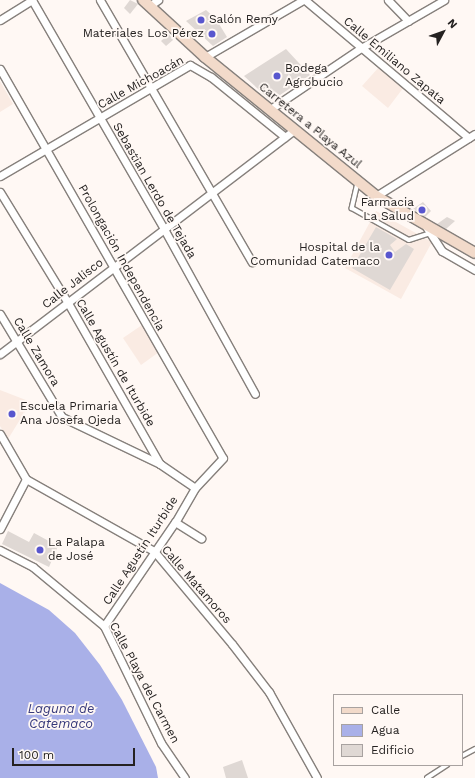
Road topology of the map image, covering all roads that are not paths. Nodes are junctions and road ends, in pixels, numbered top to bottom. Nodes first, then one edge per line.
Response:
1 (32, 0) edge
2 (100, 0) edge
3 (158, 0) edge
4 (304, 0) edge
5 (388, 0) edge
6 (444, 0) edge
7 (146, 3) edge
8 (0, 20) edge
9 (408, 21) junction
10 (361, 48) junction
11 (205, 57) junction
12 (0, 70) edge
13 (153, 86) junction
14 (269, 110) junction
15 (99, 118) junction
16 (294, 130) junction
17 (472, 136) edge
18 (285, 137) junction
19 (47, 149) junction
20 (0, 176) edge
21 (358, 182) junction
22 (0, 192) edge
23 (212, 193) junction
24 (376, 196) junction
25 (164, 229) junction
26 (433, 232) junction
27 (475, 253) edge
28 (252, 262) dead end
29 (114, 266) junction
30 (475, 270) edge
31 (68, 303) junction
32 (0, 314) edge
33 (16, 342) junction
34 (0, 354) edge
35 (255, 394) dead end
36 (0, 434) edge
37 (223, 458) joint
38 (160, 464) junction
39 (26, 479) junction
40 (195, 488) junction
41 (175, 522) junction
42 (0, 528) edge
43 (200, 538) dead end
44 (0, 550) edge
45 (154, 551) junction
46 (104, 626) junction
47 (475, 749) edge
48 (463, 755) edge
49 (445, 766) edge
50 (185, 778) edge
51 (317, 778) edge
52 (427, 778) edge

1 - 8 street
1 - 15 street, Sebastian Lerdo de Tejada
2 - 13 street
3 - 7 street
4 - 10 street, Calle Emiliano Zapata
4 - 11 street
5 - 9 street
6 - 9 street
7 - 11 main road, Carretera a Playa Azul
9 - 10 street
10 - 14 street
10 - 17 street, Calle Emiliano Zapata
11 - 14 main road, Carretera a Playa Azul
12 - 19 street, Prolongación Independencia
13 - 15 street, Calle Michoacán
13 - 18 street, Calle Michoacán
13 - 23 street
14 - 16 main road, Carretera a Playa Azul
15 - 19 street, Calle Michoacán
15 - 25 street, Sebastian Lerdo de Tejada
16 - 18 street, Calle Jalisco
16 - 21 main road, Carretera a Playa Azul
17 - 24 street
18 - 23 street, Calle Jalisco
19 - 20 street, Calle Michoacán
19 - 29 street, Prolongación Independencia
21 - 24 main road, Carretera a Playa Azul
21 - 26 lane
22 - 31 street, Calle Agustín de Iturbide
23 - 25 street, Calle Jalisco
23 - 28 street
24 - 26 main road, Carretera a Playa Azul
25 - 29 street, Calle Jalisco
25 - 35 street, Sebastian Lerdo de Tejada
26 - 27 main road, Carretera a Playa Azul
26 - 30 street
29 - 31 street, Calle Jalisco
29 - 37 street, Prolongación Independencia
31 - 33 street, Calle Jalisco
31 - 38 street, Calle Agustín de Iturbide
32 - 33 street, Calle Zamora
33 - 34 street, Calle Jalisco
33 - 38 street, Calle Zamora
36 - 39 street
37 - 40 street, Calle Agustín Iturbide
38 - 40 street, Calle Zamora
39 - 42 street
39 - 45 street, Calle Matamoros
40 - 41 street, Calle Agustín Iturbide
41 - 43 street
41 - 45 street, Calle Agustín Iturbide
44 - 46 street, Calle Playa del Carmen
45 - 46 street, Calle Agustín Iturbide
45 - 51 street, Calle Matamoros
46 - 50 street, Calle Playa del Carmen
47 - 48 lane
49 - 52 lane

